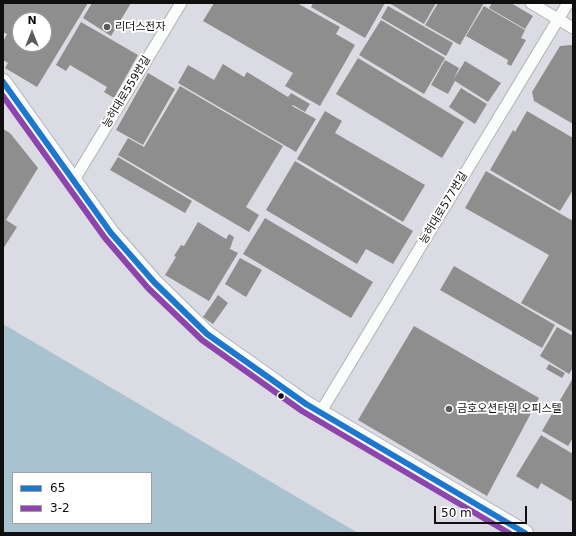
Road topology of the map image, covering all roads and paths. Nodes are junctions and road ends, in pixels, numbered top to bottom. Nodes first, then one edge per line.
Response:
1 (181, 3) edge
2 (531, 3) edge
3 (568, 3) edge
4 (558, 19) junction
5 (573, 28) edge
6 (3, 82) edge
7 (74, 180) junction
8 (320, 413) junction
9 (525, 533) edge

1 - 7 street, 능허대로559번길
2 - 4 street
3 - 4 street, 능허대로577번길
4 - 5 street
4 - 8 street, 능허대로577번길
6 - 7 main road
7 - 8 main road
8 - 9 main road

